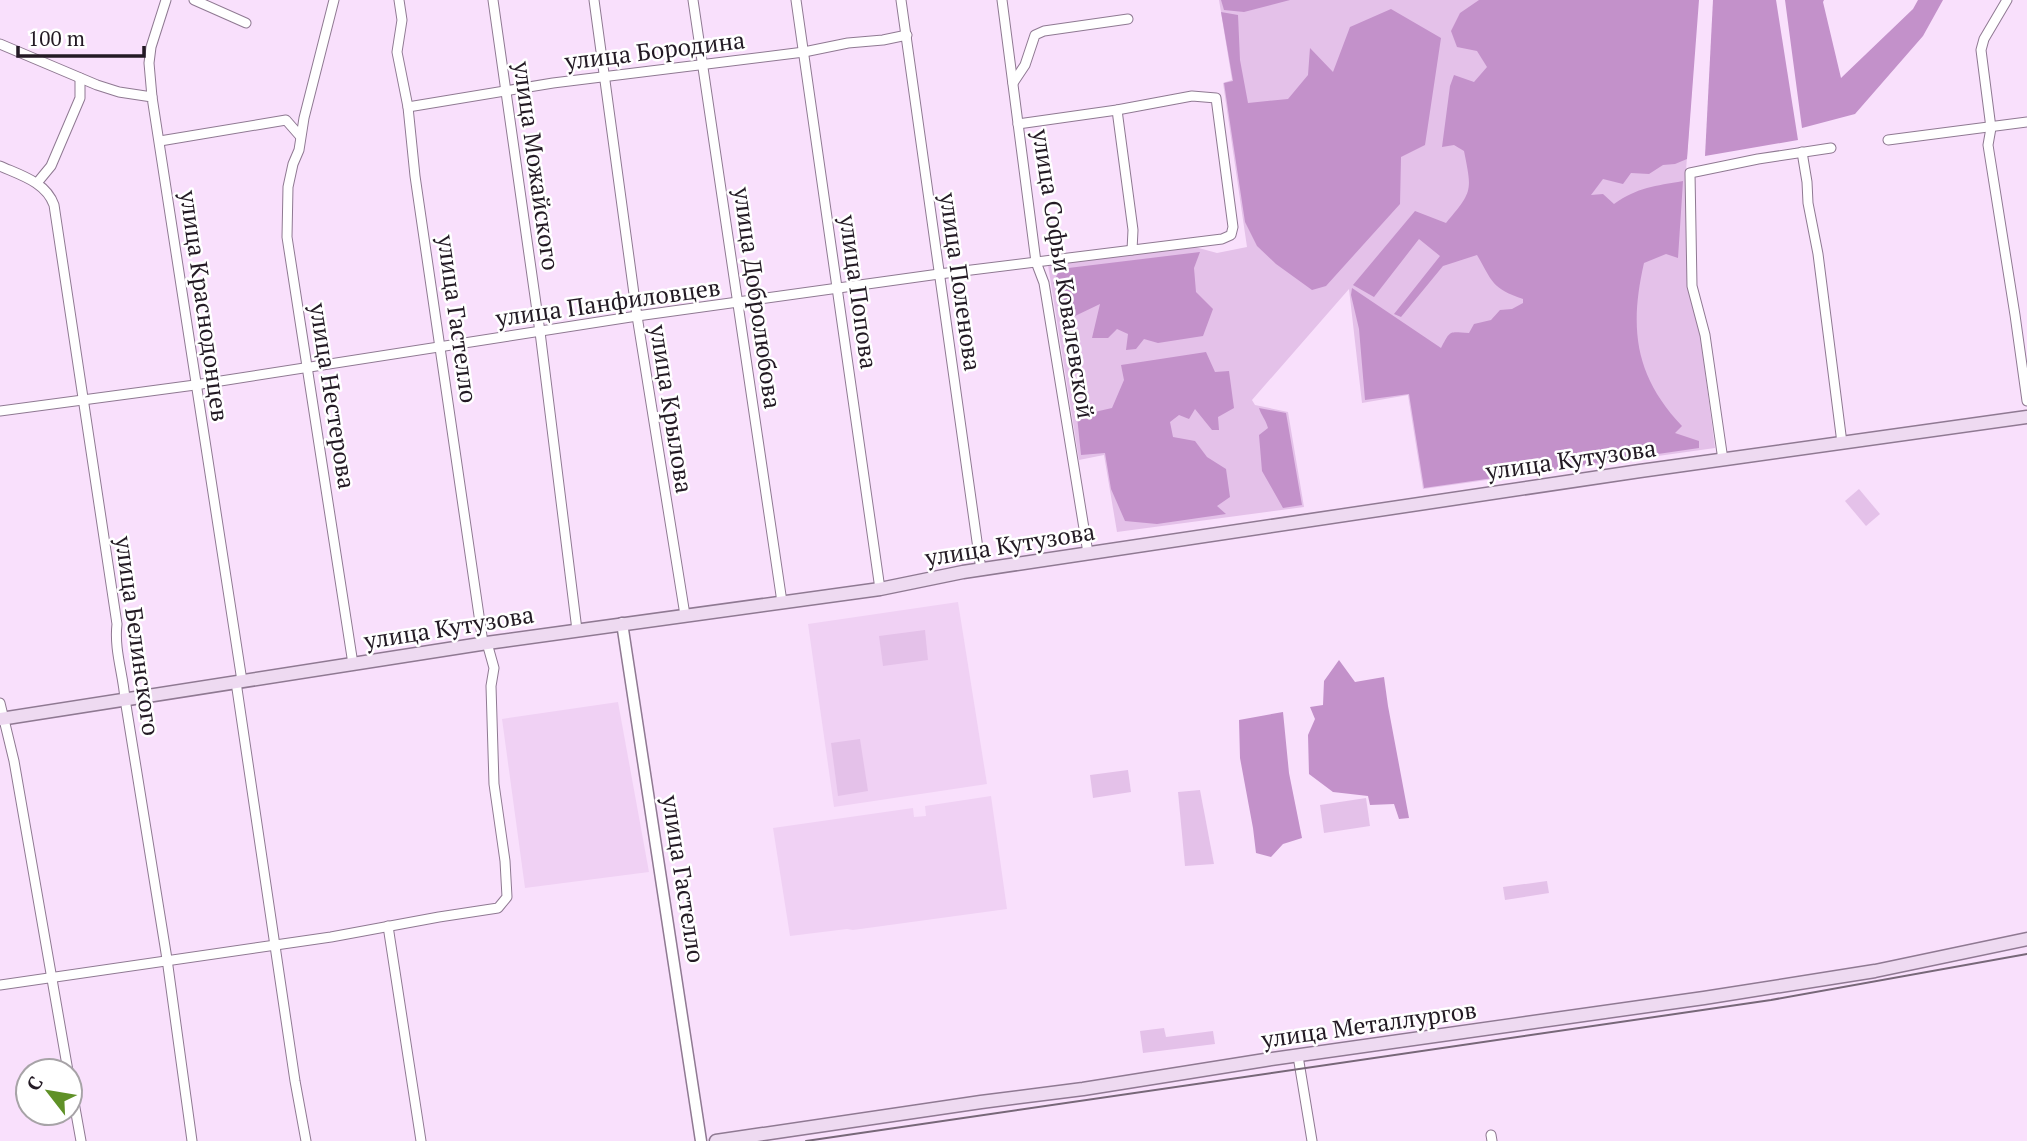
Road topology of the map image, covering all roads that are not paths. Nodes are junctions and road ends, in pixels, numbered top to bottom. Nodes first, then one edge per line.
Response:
1 (166, 0) edge
2 (194, 0) edge
3 (334, 0) edge
4 (399, 0) edge
5 (493, 0) edge
6 (594, 0) edge
7 (693, 0) edge
8 (796, 0) edge
9 (901, 0) edge
10 (1002, 0) edge
11 (2007, 0) edge
12 (1128, 19) dead end
13 (246, 23) dead end
14 (907, 35) junction
15 (0, 44) edge
16 (804, 52) junction
17 (702, 64) junction
18 (606, 76) junction
19 (80, 78) junction
20 (1013, 83) junction
21 (507, 92) junction
22 (152, 97) junction
23 (408, 107) junction
24 (1117, 110) junction
25 (2027, 122) edge
26 (1018, 124) junction
27 (1991, 128) junction
28 (300, 136) junction
29 (160, 141) junction
30 (1888, 141) dead end
31 (1831, 148) dead end
32 (1802, 152) junction
33 (0, 166) edge
34 (37, 183) junction
35 (1132, 250) junction
36 (1036, 262) junction
37 (939, 274) junction
38 (838, 289) junction
39 (738, 303) junction
40 (637, 316) junction
41 (540, 332) junction
42 (440, 347) junction
43 (308, 368) junction
44 (195, 385) junction
45 (83, 399) junction
46 (2027, 401) edge
47 (0, 411) edge
48 (2027, 417) edge
49 (1842, 443) junction
50 (1723, 460) junction
51 (1088, 553) junction
52 (981, 570) junction
53 (880, 589) junction
54 (782, 602) junction
55 (685, 615) junction
56 (622, 623) junction
57 (577, 630) junction
58 (485, 643) junction
59 (353, 664) junction
60 (239, 681) junction
61 (125, 699) junction
62 (0, 703) edge
63 (2, 719) edge
64 (388, 926) junction
65 (2027, 939) edge
66 (276, 945) junction
67 (167, 960) junction
68 (52, 977) junction
69 (0, 985) edge
70 (1298, 1056) junction
71 (66, 1057) edge
72 (192, 1141) edge
73 (306, 1141) edge
74 (421, 1141) edge
75 (701, 1141) edge
76 (716, 1141) edge
77 (1312, 1141) edge

1 - 22 street, улица Краснодонцев
2 - 13 street
3 - 28 street, улица Нестерова
4 - 23 street, улица Гастелло
5 - 21 street, улица Можайского
6 - 18 street, улица Крылова
7 - 17 street, улица Добролюбова
8 - 16 street, улица Попова
9 - 14 street, улица Поленова
10 - 20 street, улица Софьи Ковалевской
11 - 27 street
12 - 20 street
14 - 16 street, улица Бородина
14 - 37 street, улица Поленова
15 - 19 street
16 - 17 street, улица Бородина
16 - 38 street, улица Попова
17 - 18 street, улица Бородина
17 - 39 street, улица Добролюбова
18 - 21 street, улица Бородина
18 - 40 street, улица Крылова
19 - 22 street
19 - 34 street
20 - 26 street, улица Софьи Ковалевской
21 - 23 street, улица Бородина
21 - 41 street, улица Можайского
22 - 29 street, улица Краснодонцев
23 - 42 street, улица Гастелло
24 - 26 street
24 - 35 street
24 - 35 street, улица Панфиловцев
25 - 27 street
26 - 36 street, улица Софьи Ковалевской
27 - 30 street
27 - 46 street
28 - 29 street
28 - 43 street, улица Нестерова
29 - 44 street, улица Краснодонцев
31 - 32 street
32 - 49 street
32 - 50 street
33 - 34 street
34 - 45 street, улица Белинского
35 - 36 street, улица Панфиловцев
36 - 37 street, улица Панфиловцев
36 - 51 street, улица Софьи Ковалевской
37 - 38 street, улица Панфиловцев
37 - 52 street, улица Поленова
38 - 39 street, улица Панфиловцев
38 - 53 street, улица Попова
39 - 40 street, улица Панфиловцев
39 - 54 street, улица Добролюбова
40 - 41 street, улица Панфиловцев
40 - 55 street, улица Крылова
41 - 42 street, улица Панфиловцев
41 - 57 street, улица Можайского
42 - 43 street, улица Панфиловцев
42 - 58 street, улица Гастелло
43 - 44 street, улица Панфиловцев
43 - 59 street, улица Нестерова
44 - 45 street, улица Панфиловцев
44 - 60 street, улица Краснодонцев
45 - 47 street, улица Панфиловцев
45 - 61 street, улица Белинского
48 - 49 main road, улица Кутузова
49 - 50 main road, улица Кутузова
50 - 51 main road, улица Кутузова
51 - 52 main road, улица Кутузова
52 - 53 main road, улица Кутузова
53 - 54 main road, улица Кутузова
54 - 55 main road, улица Кутузова
55 - 56 main road, улица Кутузова
56 - 57 main road, улица Кутузова
56 - 75 street, улица Гастелло
57 - 58 main road, улица Кутузова
58 - 59 main road, улица Кутузова
58 - 64 street, улица Гастелло
59 - 60 main road, улица Кутузова
60 - 61 main road, улица Кутузова
60 - 66 street, улица Краснодонцев
61 - 63 main road, улица Кутузова
61 - 67 street, улица Белинского
62 - 63 street
63 - 68 street
64 - 66 street
64 - 74 street
65 - 70 main road, улица Металлургов
66 - 67 street
66 - 73 street, улица Краснодонцев
67 - 68 street
67 - 72 street, улица Белинского
68 - 69 street
68 - 71 street
70 - 76 main road, улица Металлургов
70 - 77 street

